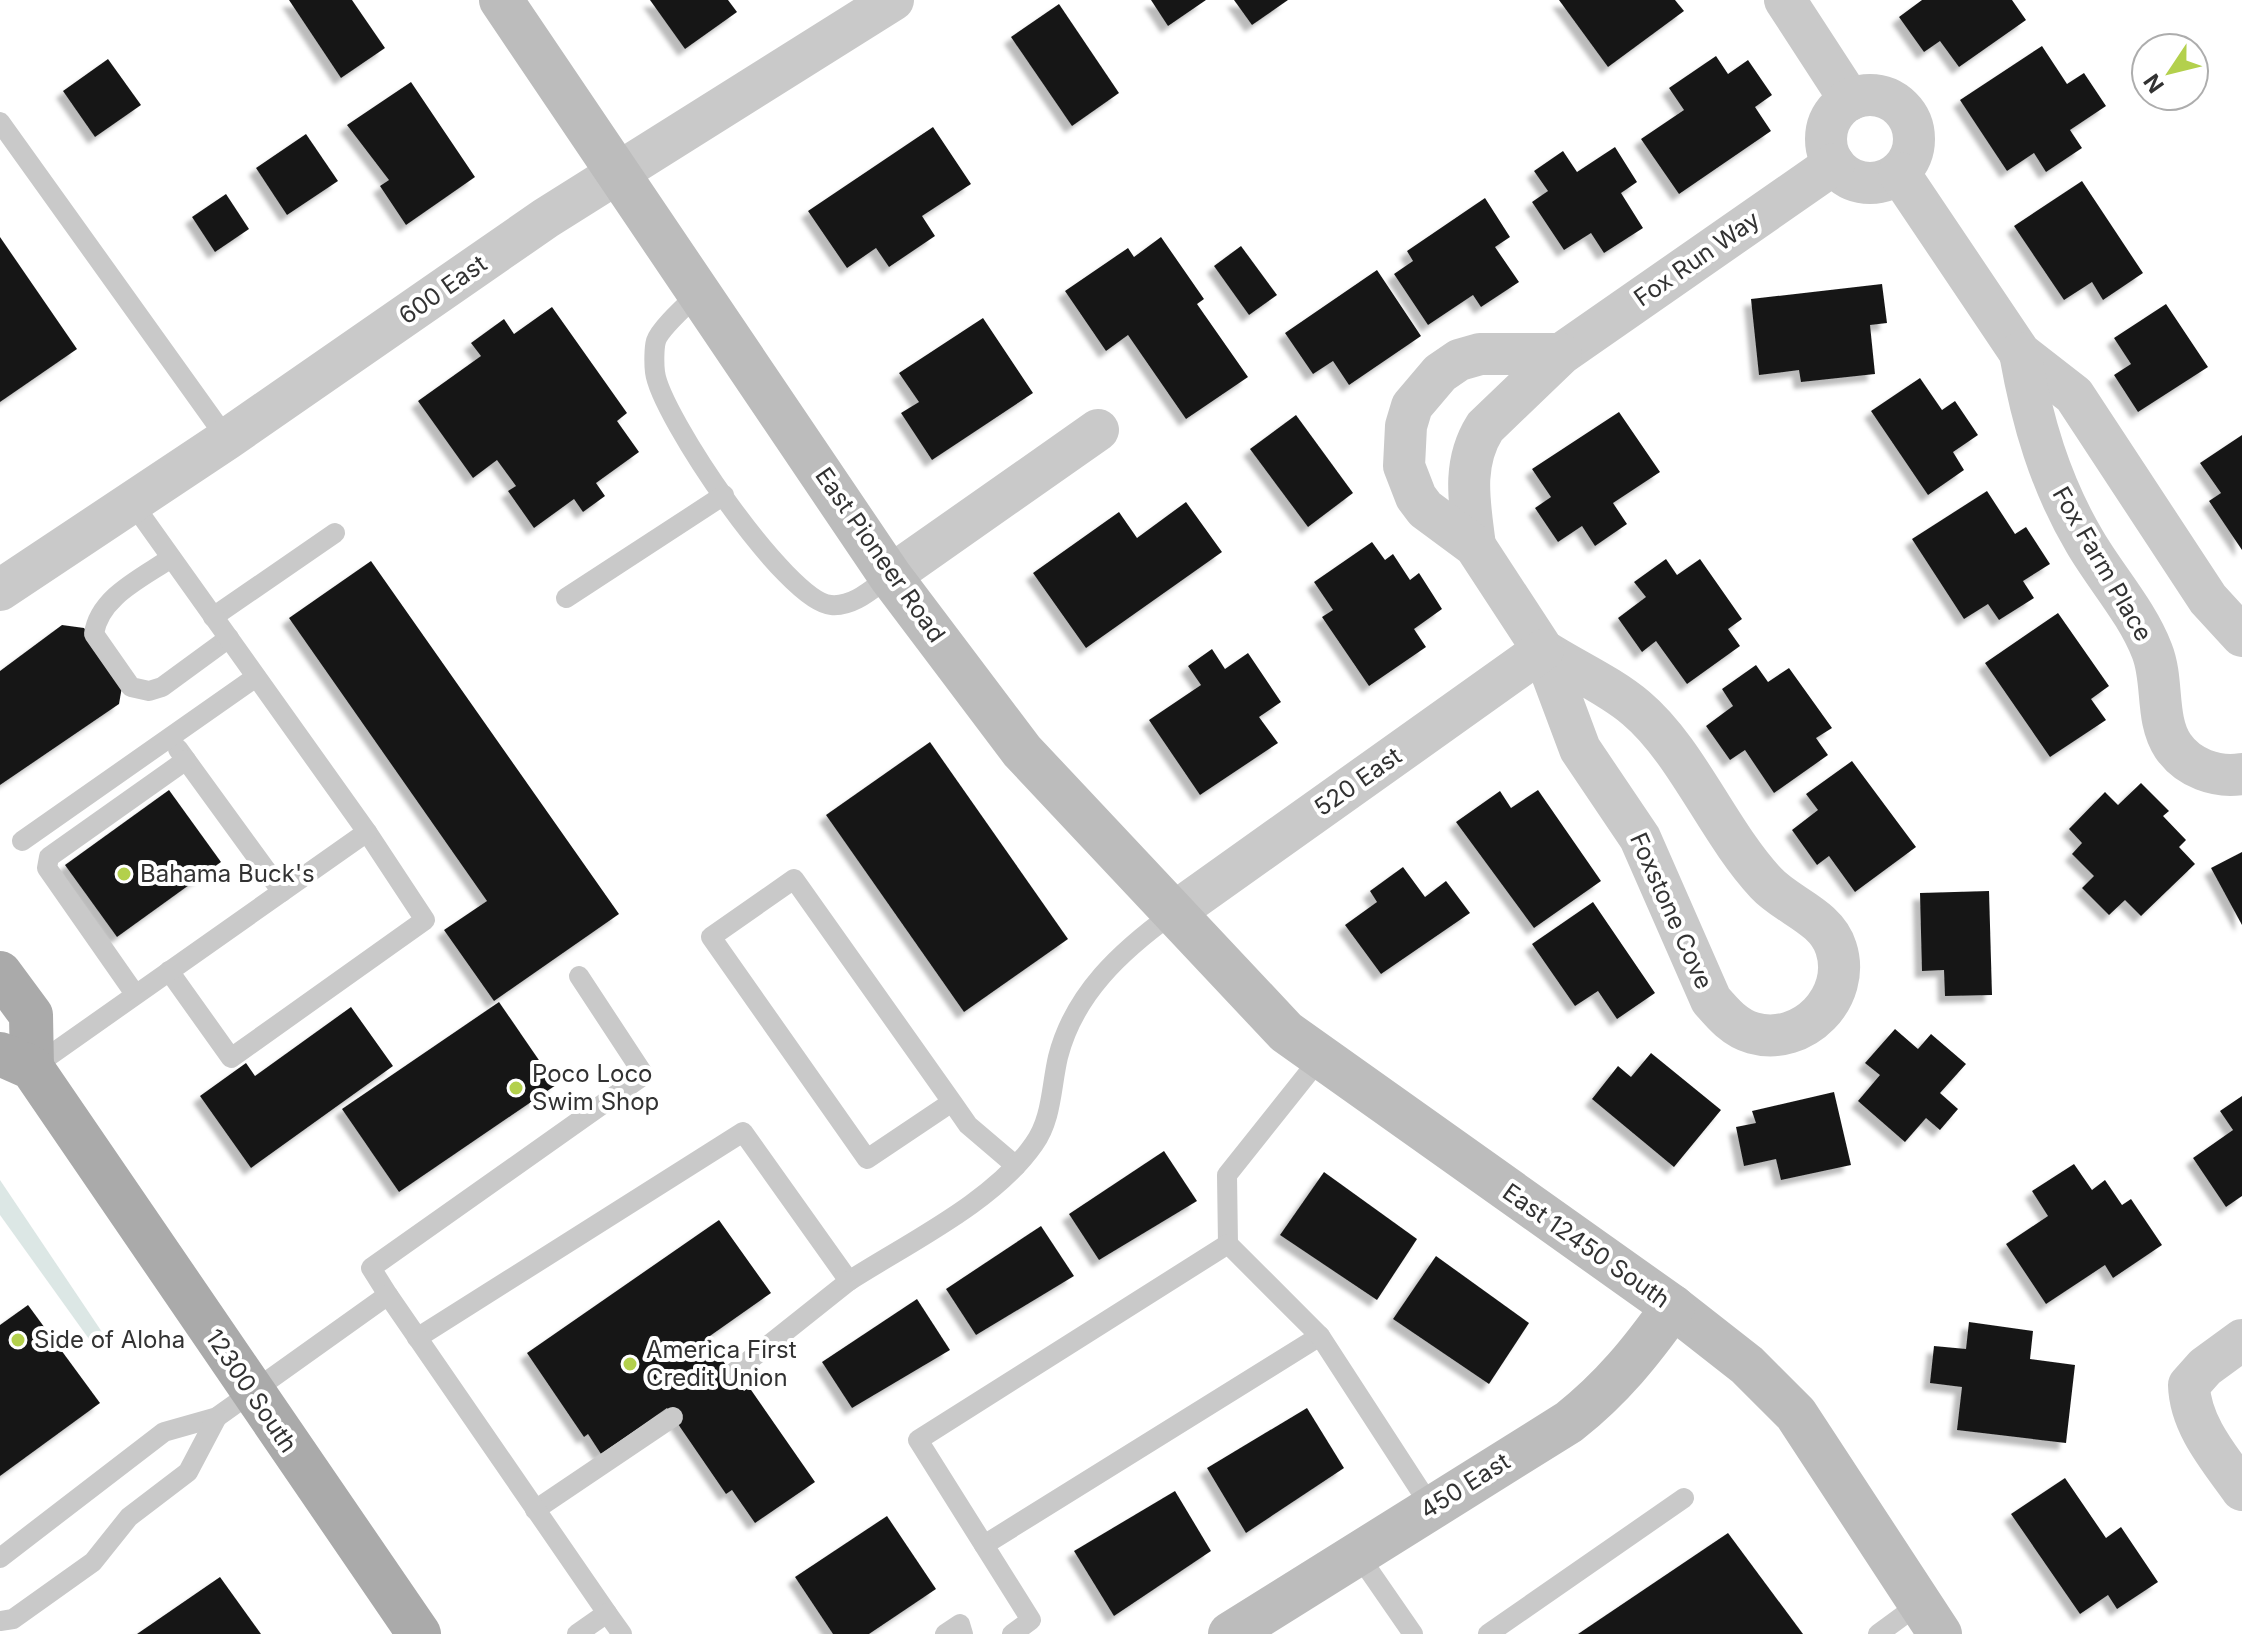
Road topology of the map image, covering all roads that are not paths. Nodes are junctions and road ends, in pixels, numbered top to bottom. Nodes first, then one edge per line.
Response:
1 (501, 0) edge
2 (893, 0) edge
3 (1785, 0) edge
4 (1850, 100) junction
5 (0, 122) edge
6 (1834, 164) junction
7 (618, 172) junction
8 (1899, 173) junction
9 (701, 291) junction
10 (2020, 353) junction
11 (1561, 354) junction
12 (1098, 430) dead end
13 (227, 439) junction
14 (1477, 440) joint
15 (724, 495) junction
16 (131, 501) junction
17 (335, 533) dead end
18 (1475, 546) junction
19 (171, 558) junction
20 (890, 576) junction
21 (0, 590) edge
22 (566, 598) dead end
23 (213, 617) junction
24 (2242, 636) edge
25 (229, 638) junction
26 (1543, 650) junction
27 (256, 677) junction
28 (170, 738) junction
29 (186, 760) junction
30 (2242, 774) edge
31 (367, 832) junction
32 (22, 841) dead end
33 (282, 892) junction
34 (1172, 914) junction
35 (169, 971) junction
36 (0, 973) edge
37 (579, 976) dead end
38 (135, 994) junction
39 (1321, 1057) junction
40 (16, 1061) edge
41 (952, 1102) junction
42 (1016, 1166) junction
43 (1228, 1244) junction
44 (849, 1281) junction
45 (388, 1295) junction
46 (1673, 1307) junction
47 (1320, 1336) junction
48 (417, 1338) junction
49 (2242, 1340) edge
50 (732, 1374) dead end
51 (234, 1404) junction
52 (673, 1417) dead end
53 (2242, 1490) edge
54 (1684, 1498) dead end
55 (1431, 1507) junction
56 (535, 1510) junction
57 (984, 1545) junction
58 (1357, 1553) junction
59 (0, 1558) edge
60 (607, 1613) junction
61 (1930, 1619) edge
62 (0, 1621) edge
63 (419, 1634) edge
64 (577, 1634) edge
65 (622, 1634) edge
66 (945, 1634) edge
67 (963, 1634) edge
68 (1012, 1634) edge
69 (1230, 1634) edge
70 (1413, 1634) edge
71 (1488, 1634) edge
72 (1878, 1634) edge

1 - 7 street, East Pioneer Road
2 - 7 street, 600 East
3 - 4 street
4 - 6 street
4 - 8 street
5 - 13 lane
6 - 8 street
6 - 11 street, Fox Run Way
7 - 9 street, East Pioneer Road
7 - 13 street, 600 East
8 - 10 street, Fox Farm Place
9 - 15 lane
9 - 20 street, East Pioneer Road
10 - 24 street, Fox Farm Place
10 - 30 street, Fox Farm Place
11 - 14 street, Fox Run Way
11 - 18 street, Foxstone Cove
12 - 20 street
13 - 16 street, 600 East
14 - 18 street, Foxstone Cove
15 - 20 lane
15 - 22 lane
16 - 19 lane
16 - 21 street, 600 East
17 - 23 lane
18 - 26 street, Foxstone Cove
19 - 23 lane
19 - 25 lane
20 - 34 street, East Pioneer Road
23 - 25 lane
25 - 27 lane
26 - 26 street, Foxstone Cove
26 - 34 street, 520 East
27 - 28 lane
27 - 31 lane
28 - 29 lane
28 - 32 lane
29 - 33 lane
29 - 38 lane
31 - 33 lane
31 - 35 lane
33 - 35 lane
34 - 39 street, East 12450 South
34 - 42 lane
35 - 38 lane
36 - 40 main road
37 - 45 lane
38 - 40 lane
39 - 43 lane
39 - 46 street, East 12450 South
40 - 51 main road, 12300 South
41 - 41 lane
41 - 42 lane
42 - 44 lane
43 - 47 lane
43 - 57 lane
44 - 48 lane
44 - 50 lane
45 - 48 lane
45 - 51 lane
46 - 55 street, 450 East
46 - 61 street, East 12450 South
47 - 55 lane
47 - 57 lane
48 - 56 lane
49 - 53 street
51 - 59 lane
51 - 62 lane
51 - 63 main road, 12300 South
52 - 56 lane
54 - 71 lane
55 - 58 street, 450 East
56 - 60 lane
57 - 68 lane
58 - 69 street, 450 East
58 - 70 lane
60 - 64 lane
60 - 65 lane
61 - 72 lane
66 - 67 lane

